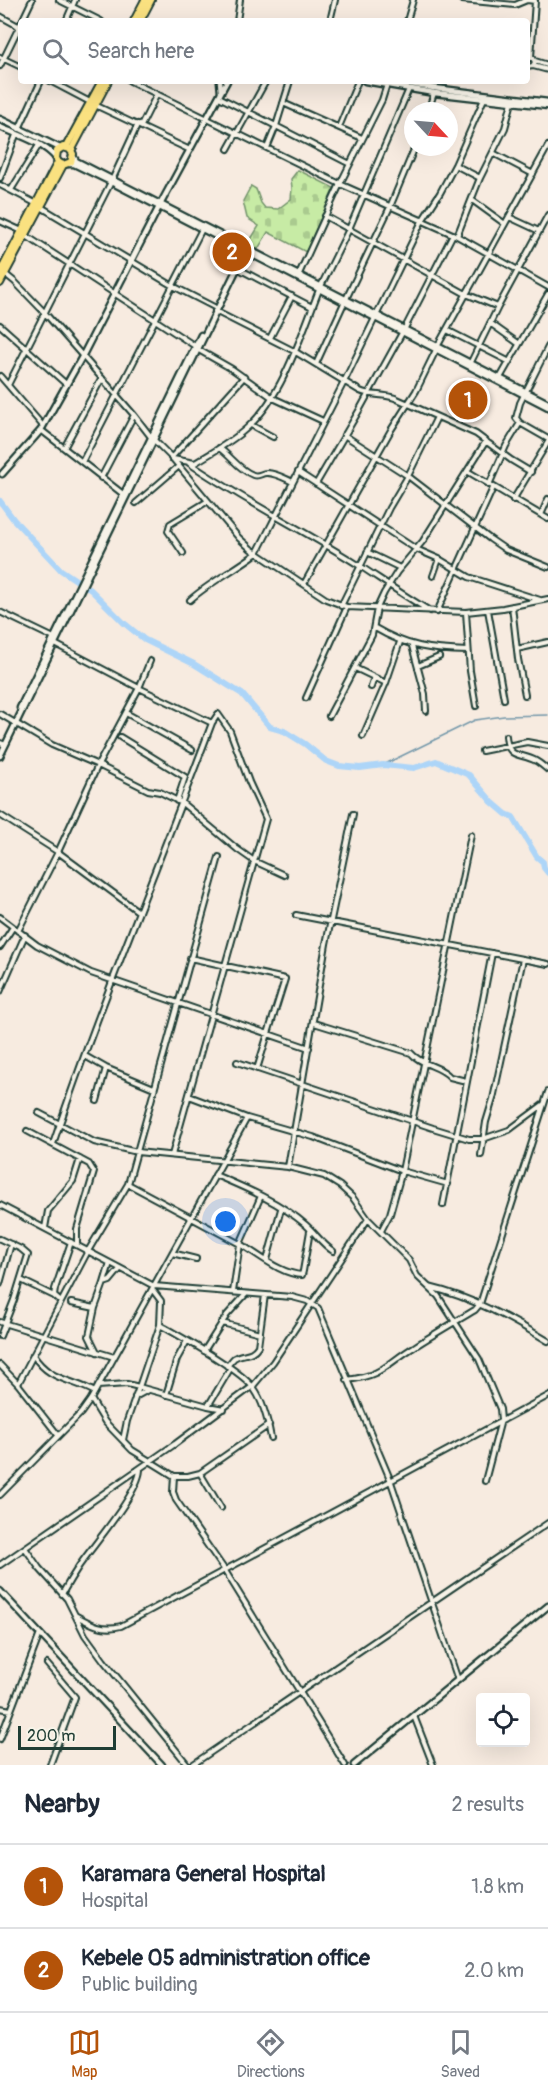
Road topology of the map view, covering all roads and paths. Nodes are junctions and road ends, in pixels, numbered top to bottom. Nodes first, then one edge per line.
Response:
1 (32, 0) edge
2 (59, 0) edge
3 (75, 0) edge
4 (145, 0) edge
5 (151, 0) edge
6 (240, 0) edge
7 (334, 0) edge
8 (413, 0) edge
9 (462, 0) edge
10 (527, 0) edge
11 (535, 0) edge
12 (73, 6) junction
13 (0, 16) edge
14 (24, 18) edge
15 (67, 18) edge
16 (95, 18) edge
17 (136, 18) edge
18 (142, 18) edge
19 (237, 18) edge
20 (331, 18) edge
21 (408, 18) edge
22 (18, 23) edge
23 (18, 29) edge
24 (530, 48) edge
25 (2, 58) edge
26 (530, 58) edge
27 (534, 64) junction
28 (548, 65) edge
29 (0, 66) edge
30 (18, 66) edge
31 (530, 66) edge
32 (548, 70) edge
33 (40, 84) edge
34 (56, 84) edge
35 (101, 84) edge
36 (106, 84) edge
37 (136, 84) edge
38 (220, 84) edge
39 (226, 84) edge
40 (264, 84) edge
41 (289, 84) edge
42 (357, 84) edge
43 (388, 84) edge
44 (392, 84) edge
45 (411, 84) edge
46 (410, 89) junction
47 (434, 93) junction
48 (157, 94) junction
49 (220, 95) junction
50 (484, 99) junction
51 (431, 102) edge
52 (512, 102) junction
53 (93, 104) junction
54 (283, 104) junction
55 (548, 104) edge
56 (248, 112) junction
57 (0, 119) edge
58 (207, 119) junction
59 (140, 125) junction
60 (276, 126) junction
61 (0, 127) edge
62 (339, 127) junction
63 (18, 132) junction
64 (238, 134) junction
65 (362, 138) junction
66 (39, 146) junction
67 (548, 146) edge
68 (267, 148) junction
69 (228, 149) dead end
70 (190, 150) junction
71 (68, 151) junction
72 (493, 153) junction
73 (411, 156) edge
74 (61, 162) junction
75 (350, 164) junction
76 (455, 165) junction
77 (533, 174) junction
78 (0, 178) edge
79 (480, 178) junction
80 (112, 181) junction
81 (340, 184) junction
82 (0, 185) edge
83 (11, 190) junction
84 (363, 195) junction
85 (472, 200) junction
86 (39, 205) junction
87 (160, 205) junction
88 (390, 207) junction
89 (548, 215) edge
90 (325, 216) junction
91 (509, 217) junction
92 (547, 220) edge
93 (0, 221) edge
94 (422, 221) junction
95 (505, 224) junction
96 (202, 229) junction
97 (349, 229) junction
98 (539, 231) junction
99 (24, 233) junction
100 (86, 233) junction
101 (455, 235) junction
102 (372, 243) junction
103 (244, 249) junction
104 (489, 254) junction
105 (0, 256) edge
106 (403, 260) junction
107 (6, 261) junction
108 (132, 261) junction
109 (70, 264) junction
110 (236, 268) junction
111 (518, 270) junction
112 (1, 272) edge
113 (299, 274) junction
114 (432, 276) junction
115 (0, 283) edge
116 (173, 286) junction
117 (548, 287) edge
118 (320, 288) junction
119 (115, 293) junction
120 (466, 294) junction
121 (548, 294) edge
122 (292, 296) junction
123 (345, 301) junction
124 (312, 307) junction
125 (498, 307) junction
126 (215, 309) junction
127 (44, 312) junction
128 (375, 317) junction
129 (157, 320) junction
130 (490, 323) junction
131 (0, 325) edge
132 (447, 330) junction
133 (403, 331) junction
134 (270, 339) junction
135 (518, 343) junction
136 (196, 347) junction
137 (478, 347) junction
138 (548, 347) edge
139 (436, 349) junction
140 (27, 350) junction
141 (294, 351) junction
142 (83, 355) junction
143 (508, 362) junction
144 (316, 364) junction
145 (470, 365) junction
146 (0, 376) edge
147 (244, 377) junction
148 (102, 378) junction
149 (500, 378) junction
150 (344, 382) junction
151 (66, 384) junction
152 (8, 385) junction
153 (525, 393) junction
154 (117, 395) junction
155 (368, 395) junction
156 (273, 398) junction
157 (548, 402) edge
158 (407, 403) junction
159 (548, 407) edge
160 (134, 415) junction
161 (437, 417) junction
162 (323, 421) junction
163 (520, 423) junction
164 (251, 425) junction
165 (42, 428) junction
166 (345, 435) junction
167 (273, 437) dead end
168 (152, 439) junction
169 (548, 440) edge
170 (486, 441) junction
171 (64, 448) junction
172 (219, 448) junction
173 (503, 454) junction
174 (377, 457) junction
175 (172, 458) junction
176 (82, 462) junction
177 (189, 463) junction
178 (179, 466) junction
179 (467, 471) junction
180 (298, 472) junction
181 (531, 472) junction
182 (2, 474) dead end
183 (408, 476) junction
184 (101, 477) junction
185 (293, 482) junction
186 (316, 484) junction
187 (491, 487) junction
188 (123, 495) junction
189 (548, 499) edge
190 (513, 500) junction
191 (208, 501) junction
192 (136, 502) dead end
193 (446, 505) junction
194 (350, 506) junction
195 (541, 515) junction
196 (276, 518) junction
197 (548, 519) edge
198 (381, 525) junction
199 (476, 527) junction
200 (325, 546) junction
201 (416, 549) junction
202 (367, 552) junction
203 (183, 553) dead end
204 (257, 553) junction
205 (439, 559) junction
206 (92, 564) junction
207 (360, 566) junction
208 (548, 567) edge
209 (399, 568) junction
210 (456, 569) junction
211 (434, 576) dead end
212 (304, 584) junction
213 (388, 586) junction
214 (548, 599) edge
215 (190, 600) dead end
216 (541, 601) junction
217 (341, 606) junction
218 (512, 606) junction
219 (347, 607) junction
220 (377, 608) junction
221 (488, 610) junction
222 (0, 612) edge
223 (431, 612) junction
224 (436, 612) junction
225 (466, 612) junction
226 (374, 627) junction
227 (55, 640) junction
228 (400, 642) junction
229 (548, 642) edge
230 (412, 646) junction
231 (517, 649) junction
232 (468, 651) junction
233 (439, 657) dead end
234 (150, 661) dead end
235 (418, 666) junction
236 (355, 668) junction
237 (374, 678) junction
238 (386, 683) junction
239 (371, 687) dead end
240 (139, 688) junction
241 (525, 695) dead end
242 (306, 698) dead end
243 (504, 699) dead end
244 (476, 706) dead end
245 (426, 711) dead end
246 (126, 713) junction
247 (0, 714) edge
248 (329, 716) dead end
249 (15, 722) junction
250 (212, 723) junction
251 (363, 735) dead end
252 (506, 736) dead end
253 (120, 738) dead end
254 (1, 745) edge
255 (548, 746) edge
256 (507, 747) junction
257 (192, 750) dead end
258 (482, 752) dead end
259 (0, 756) edge
260 (98, 765) junction
261 (548, 770) edge
262 (177, 801) junction
263 (182, 803) junction
264 (353, 814) dead end
265 (0, 815) edge
266 (471, 836) dead end
267 (58, 852) junction
268 (219, 858) dead end
269 (254, 861) junction
270 (284, 875) dead end
271 (137, 911) junction
272 (296, 915) dead end
273 (0, 917) edge
274 (331, 921) junction
275 (13, 927) junction
276 (18, 931) junction
277 (25, 935) junction
278 (449, 944) junction
279 (0, 946) edge
280 (492, 953) junction
281 (190, 958) junction
282 (523, 959) junction
283 (548, 964) edge
284 (225, 967) junction
285 (112, 981) junction
286 (0, 992) edge
287 (178, 1005) junction
288 (212, 1017) junction
289 (314, 1023) junction
290 (268, 1035) junction
291 (309, 1048) junction
292 (85, 1056) junction
293 (237, 1062) dead end
294 (425, 1063) junction
295 (106, 1068) junction
296 (257, 1069) junction
297 (466, 1081) junction
298 (303, 1084) junction
299 (154, 1088) junction
300 (548, 1092) edge
301 (189, 1096) junction
302 (97, 1101) dead end
303 (544, 1104) junction
304 (39, 1113) dead end
305 (247, 1118) junction
306 (413, 1120) junction
307 (60, 1124) junction
308 (27, 1131) dead end
309 (294, 1132) junction
310 (457, 1136) junction
311 (483, 1139) junction
312 (52, 1144) junction
313 (137, 1152) junction
314 (172, 1155) junction
315 (481, 1155) dead end
316 (80, 1159) junction
317 (223, 1160) junction
318 (288, 1167) junction
319 (402, 1171) junction
320 (215, 1175) junction
321 (128, 1184) junction
322 (448, 1184) junction
323 (261, 1196) junction
324 (0, 1205) edge
325 (443, 1205) dead end
326 (281, 1209) junction
327 (191, 1218) junction
328 (368, 1219) junction
329 (45, 1228) junction
330 (310, 1231) junction
331 (381, 1231) junction
332 (0, 1239) edge
333 (71, 1242) junction
334 (11, 1244) junction
335 (240, 1244) junction
336 (77, 1245) junction
337 (88, 1251) junction
338 (333, 1251) dead end
339 (172, 1253) junction
340 (196, 1259) dead end
341 (267, 1260) junction
342 (110, 1263) junction
343 (120, 1269) junction
344 (21, 1281) junction
345 (104, 1283) junction
346 (0, 1284) edge
347 (429, 1287) junction
348 (153, 1288) junction
349 (233, 1292) junction
350 (246, 1293) junction
351 (265, 1295) junction
352 (54, 1296) junction
353 (61, 1302) junction
354 (71, 1303) dead end
355 (312, 1303) junction
356 (480, 1304) junction
357 (95, 1308) junction
358 (455, 1322) junction
359 (2, 1323) edge
360 (222, 1323) junction
361 (160, 1325) junction
362 (260, 1333) junction
363 (0, 1336) edge
364 (43, 1336) junction
365 (187, 1341) junction
366 (548, 1341) edge
367 (204, 1351) junction
368 (97, 1352) junction
369 (33, 1355) junction
370 (114, 1357) junction
371 (0, 1365) edge
372 (229, 1368) junction
373 (347, 1380) junction
374 (18, 1384) junction
375 (98, 1386) junction
376 (253, 1386) junction
377 (139, 1387) junction
378 (149, 1390) junction
379 (95, 1392) junction
380 (166, 1395) junction
381 (548, 1396) edge
382 (135, 1397) junction
383 (91, 1399) junction
384 (208, 1406) junction
385 (224, 1409) junction
386 (501, 1420) junction
387 (269, 1425) junction
388 (58, 1435) junction
389 (271, 1438) dead end
390 (123, 1441) junction
391 (150, 1462) junction
392 (140, 1469) junction
393 (200, 1473) junction
394 (174, 1476) junction
395 (390, 1479) junction
396 (485, 1481) dead end
397 (0, 1495) edge
398 (221, 1508) dead end
399 (548, 1523) edge
400 (25, 1548) junction
401 (0, 1565) edge
402 (224, 1569) junction
403 (0, 1591) edge
404 (62, 1594) junction
405 (432, 1602) junction
406 (548, 1605) edge
407 (75, 1615) junction
408 (41, 1633) junction
409 (47, 1664) dead end
410 (458, 1680) junction
411 (299, 1691) junction
412 (0, 1708) edge
413 (11, 1710) junction
414 (414, 1716) junction
415 (0, 1739) edge
416 (50, 1765) edge
417 (162, 1765) edge
418 (190, 1765) edge
419 (345, 1765) edge
420 (354, 1765) edge
421 (433, 1765) edge

1 - 14 street
2 - 12 street
3 - 12 street
4 - 17 highway
5 - 18 highway
6 - 19 street
7 - 20 street
8 - 21 street
9 - 10 street
10 - 11 street
11 - 24 street
12 - 15 street
12 - 16 street
13 - 22 street
23 - 25 street
25 - 29 street
25 - 30 street
26 - 27 street
27 - 28 street
27 - 31 street
27 - 32 street
33 - 63 street
34 - 53 street
35 - 53 highway
36 - 53 highway
37 - 48 street
38 - 49 main road
39 - 49 main road
40 - 56 street
41 - 54 street
42 - 62 street
43 - 65 street
44 - 46 main road
45 - 55 main road
46 - 47 main road
46 - 84 street
47 - 50 main road
47 - 51 street
48 - 58 street
48 - 59 street
49 - 56 street
49 - 58 main road
50 - 52 main road
50 - 76 street
52 - 55 main road
52 - 72 street
53 - 59 street
53 - 71 highway
54 - 60 street
54 - 62 street
56 - 60 street
56 - 64 street
57 - 63 main road
58 - 64 street
58 - 70 main road
59 - 70 street
59 - 80 street
60 - 68 street
60 - 75 street
61 - 63 main road
62 - 65 street
63 - 66 main road
63 - 71 main road
63 - 78 street
64 - 68 street
64 - 69 street
65 - 75 street
66 - 74 main road
66 - 83 street
67 - 77 street
68 - 81 street
70 - 87 main road
71 - 74 highway
71 - 74 highway
71 - 80 main road
72 - 77 street
72 - 79 street
73 - 88 street
74 - 80 main road
74 - 86 highway
75 - 81 street
76 - 79 street
76 - 94 street
77 - 91 street
79 - 85 street
80 - 87 main road
80 - 100 street
81 - 84 street
81 - 90 street
82 - 83 street
83 - 86 street
84 - 88 street
84 - 97 street
85 - 95 street
85 - 101 street
86 - 99 highway
86 - 100 street
87 - 96 main road
87 - 103 main road
87 - 108 main road
88 - 94 street
88 - 102 street
89 - 92 street
90 - 97 street
90 - 113 street
91 - 95 street
91 - 98 street
92 - 98 street
93 - 99 street
94 - 101 street
94 - 106 street
95 - 104 street
96 - 103 main road
96 - 116 street
97 - 102 street
97 - 118 street
98 - 111 street
99 - 107 highway
99 - 109 street
99 - 112 highway
100 - 108 street
100 - 109 street
101 - 104 street
101 - 114 street
102 - 106 street
102 - 123 street
103 - 110 main road
103 - 113 main road
103 - 118 main road
103 - 126 main road
104 - 111 street
104 - 120 street
105 - 107 street
106 - 114 street
106 - 128 street
107 - 112 highway
108 - 116 street
108 - 119 main road
109 - 119 street
109 - 127 street
110 - 122 street
110 - 126 main road
111 - 117 street
111 - 125 street
112 - 115 highway
112 - 127 street
113 - 118 main road
114 - 120 street
114 - 133 street
116 - 126 street
116 - 129 street
118 - 123 main road
118 - 124 street
119 - 129 street
119 - 142 main road
120 - 125 street
120 - 132 street
121 - 135 street
122 - 124 street
122 - 134 street
123 - 128 main road
123 - 144 street
124 - 141 street
125 - 130 street
126 - 134 street
126 - 136 main road
127 - 140 street
127 - 142 street
128 - 133 main road
128 - 150 street
129 - 136 street
129 - 154 street
130 - 135 street
130 - 137 street
131 - 140 street
132 - 137 street
132 - 139 street
133 - 139 main road
133 - 155 street
134 - 141 street
135 - 143 street
136 - 147 street
136 - 168 main road
137 - 143 street
137 - 145 street
138 - 153 street
139 - 145 main road
139 - 158 street
140 - 151 street
140 - 152 street
141 - 144 street
141 - 156 street
142 - 148 street
142 - 151 main road
143 - 149 street
144 - 150 street
145 - 149 main road
145 - 153 main road
146 - 152 street
147 - 156 street
147 - 175 street
148 - 154 street
148 - 171 street
149 - 153 main road
150 - 155 street
150 - 162 street
151 - 165 main road
152 - 165 street
153 - 157 main road
153 - 159 main road
153 - 163 street
154 - 160 street
154 - 176 street
155 - 158 street
155 - 166 street
156 - 162 street
156 - 164 street
158 - 161 street
158 - 174 street
160 - 168 street
160 - 184 street
161 - 170 street
161 - 183 street
162 - 180 street
163 - 169 street
163 - 173 street
164 - 167 street
164 - 172 street
165 - 171 street
165 - 182 main road
166 - 174 street
166 - 186 street
168 - 175 street
168 - 188 main road
168 - 206 main road
169 - 181 street
170 - 173 street
170 - 179 street
171 - 176 street
172 - 177 street
172 - 185 street
173 - 181 street
173 - 187 street
174 - 183 street
174 - 194 street
175 - 177 street
175 - 178 street
176 - 184 street
177 - 196 street
178 - 191 street
178 - 192 street
179 - 187 street
179 - 193 street
180 - 185 street
180 - 186 street
181 - 190 street
183 - 193 street
183 - 198 street
184 - 188 street
185 - 196 street
186 - 194 street
187 - 190 street
187 - 199 street
188 - 206 main road
189 - 195 street
190 - 195 street
191 - 203 street
191 - 204 street
193 - 199 street
193 - 201 street
194 - 198 street
194 - 200 street
195 - 197 street
196 - 200 street
196 - 204 street
198 - 201 street
198 - 202 street
199 - 208 street
199 - 210 street
200 - 207 street
200 - 212 street
201 - 205 street
201 - 209 street
202 - 207 street
202 - 209 street
204 - 212 street
204 - 215 street
205 - 210 street
205 - 211 street
206 - 227 main road
207 - 213 street
207 - 217 street
209 - 213 street
210 - 216 street
210 - 224 street
212 - 217 street
213 - 220 street
213 - 223 street
214 - 216 street
216 - 218 street
217 - 219 street
218 - 221 street
218 - 231 street
219 - 220 street
219 - 242 street
220 - 223 street
220 - 226 street
221 - 225 street
221 - 243 street
222 - 227 street
223 - 224 street
224 - 225 street
225 - 232 street
226 - 228 street
226 - 236 street
227 - 240 street
227 - 249 main road
228 - 230 street
228 - 238 street
229 - 231 street
230 - 232 street
230 - 235 street
231 - 241 street
232 - 244 street
233 - 235 street
234 - 240 street
235 - 245 street
236 - 237 street
236 - 248 street
237 - 238 street
237 - 239 street
238 - 251 street
240 - 246 street
240 - 250 street
246 - 257 street
246 - 260 street
247 - 249 street
249 - 254 main road
249 - 259 main road
249 - 260 street
250 - 263 street
250 - 269 street
252 - 256 street
253 - 262 street
255 - 256 street
256 - 258 street
256 - 261 street
260 - 262 street
260 - 267 street
262 - 263 street
263 - 269 street
263 - 271 street
264 - 274 street
265 - 267 street
266 - 278 street
267 - 271 street
267 - 276 street
268 - 281 street
269 - 270 street
269 - 284 street
271 - 285 street
272 - 274 street
273 - 275 street
274 - 278 street
274 - 289 street
275 - 276 street
275 - 279 street
276 - 277 street
277 - 285 street
277 - 286 street
278 - 280 street
278 - 294 street
280 - 282 street
280 - 297 street
281 - 284 street
281 - 287 street
282 - 283 street
282 - 311 street
284 - 288 street
284 - 290 street
285 - 287 street
285 - 292 street
287 - 288 street
287 - 299 street
288 - 290 street
288 - 301 street
289 - 291 street
289 - 294 street
290 - 291 street
290 - 296 street
291 - 298 street
292 - 295 street
292 - 307 street
293 - 296 street
294 - 297 street
294 - 306 street
295 - 299 street
295 - 302 street
296 - 298 street
297 - 310 street
298 - 306 street
298 - 309 street
299 - 313 street
300 - 303 street
301 - 305 street
301 - 314 street
303 - 311 street
303 - 356 street
304 - 307 street
305 - 309 street
305 - 317 street
306 - 310 street
306 - 319 street
307 - 312 street
307 - 313 street
308 - 312 street
309 - 318 street
309 - 319 street
310 - 311 street
310 - 322 street
311 - 315 street
312 - 316 street
313 - 314 street
313 - 321 street
314 - 317 street
316 - 329 street
316 - 336 street
317 - 318 street
317 - 320 street
318 - 328 street
319 - 322 street
319 - 331 street
320 - 323 street
320 - 327 street
321 - 327 street
321 - 337 street
322 - 325 street
323 - 326 street
323 - 335 street
324 - 329 street
326 - 330 street
326 - 341 street
327 - 335 street
327 - 339 street
328 - 331 street
328 - 355 street
329 - 333 street
330 - 338 street
330 - 341 street
331 - 347 street
332 - 334 street
333 - 336 street
333 - 352 street
334 - 344 street
334 - 346 street
335 - 341 street
335 - 349 street
336 - 337 street
337 - 342 street
337 - 353 street
339 - 340 street
339 - 348 street
342 - 343 street
342 - 345 street
343 - 345 street
343 - 348 street
344 - 352 street
344 - 359 street
345 - 357 street
347 - 356 street
347 - 358 street
348 - 349 street
348 - 361 street
348 - 370 street
349 - 350 street
350 - 351 street
350 - 360 street
351 - 355 street
351 - 362 street
352 - 353 street
353 - 364 street
354 - 357 street
355 - 373 street
355 - 376 street
356 - 358 street
356 - 366 street
357 - 368 street
358 - 373 street
358 - 386 street
359 - 363 street
359 - 364 street
360 - 362 street
360 - 367 street
361 - 365 street
361 - 377 street
362 - 372 street
364 - 368 street
364 - 369 street
365 - 367 street
365 - 380 street
367 - 372 street
368 - 370 street
369 - 374 street
369 - 379 street
370 - 375 street
371 - 374 street
372 - 376 street
372 - 384 street
373 - 395 street
374 - 388 street
375 - 377 street
375 - 379 street
376 - 385 street
376 - 387 street
377 - 378 street
377 - 382 street
378 - 380 street
378 - 382 street
379 - 383 street
380 - 384 street
381 - 386 street
382 - 390 street
383 - 388 street
383 - 390 street
384 - 385 street
385 - 391 street
386 - 395 street
386 - 396 street
387 - 389 street
387 - 393 street
388 - 397 street
390 - 391 street
391 - 392 street
391 - 394 street
392 - 400 street
392 - 404 street
393 - 394 street
393 - 398 street
394 - 402 street
395 - 402 street
395 - 405 street
399 - 405 street
400 - 401 street
400 - 404 street
402 - 407 street
402 - 411 street
403 - 408 main road
404 - 407 street
405 - 410 street
405 - 411 street
406 - 410 main road
407 - 418 street
408 - 413 street
408 - 417 main road
409 - 416 street
410 - 414 main road
411 - 418 street
411 - 419 street
412 - 413 street
413 - 415 street
414 - 420 main road
414 - 421 street

